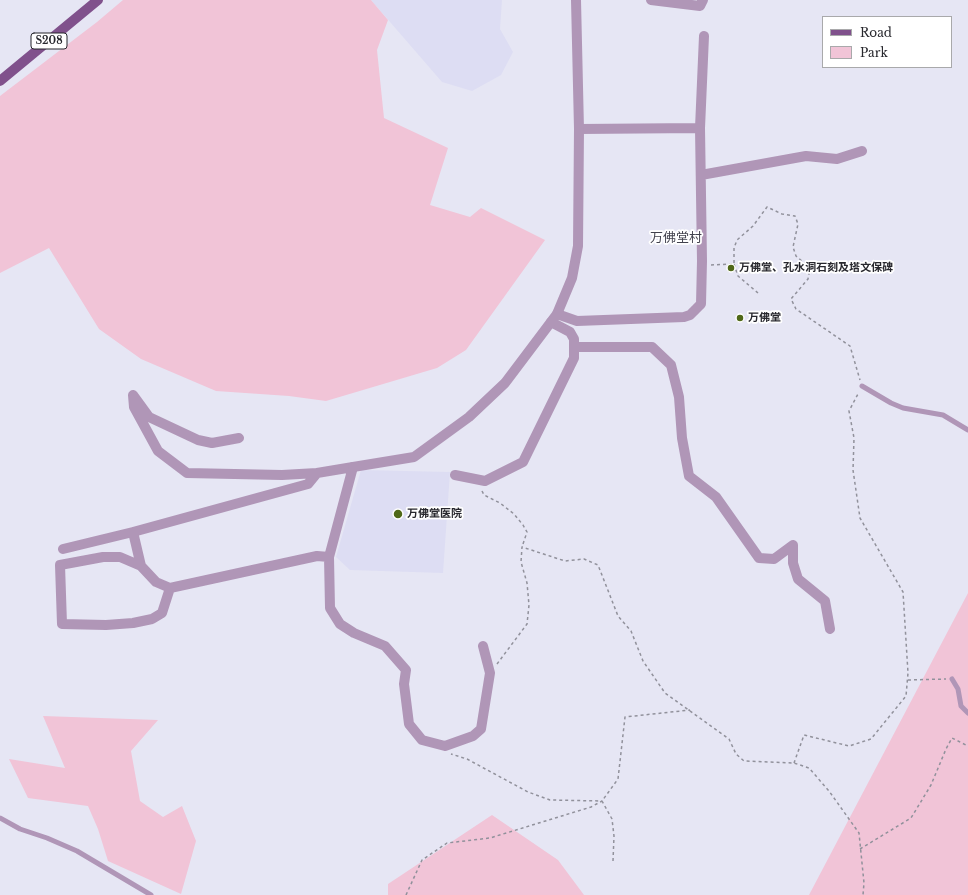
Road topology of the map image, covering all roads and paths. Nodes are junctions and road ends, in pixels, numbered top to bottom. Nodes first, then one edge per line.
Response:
1 (98, 0) edge
2 (576, 0) edge
3 (651, 0) edge
4 (703, 0) edge
5 (704, 36) dead end
6 (0, 81) edge
7 (700, 128) junction
8 (579, 129) junction
9 (862, 151) dead end
10 (701, 175) junction
11 (734, 264) junction
12 (702, 265) junction
13 (758, 293) dead end
14 (554, 318) junction
15 (575, 346) junction
16 (862, 386) junction
17 (968, 430) edge
18 (239, 438) dead end
19 (353, 467) junction
20 (317, 473) junction
21 (456, 475) dead end
22 (485, 482) junction
23 (133, 532) junction
24 (522, 547) junction
25 (63, 549) dead end
26 (329, 556) junction
27 (141, 566) junction
28 (170, 588) junction
29 (830, 629) dead end
30 (483, 646) dead end
31 (490, 673) junction
32 (952, 679) joint
33 (908, 680) junction
34 (690, 710) junction
35 (968, 713) edge
36 (445, 746) junction
37 (968, 746) edge
38 (794, 763) junction
39 (602, 801) junction
40 (0, 818) edge
41 (860, 849) junction
42 (612, 861) dead end
43 (151, 895) edge
44 (406, 895) edge
45 (863, 895) edge

1 - 6 main road, S208
2 - 8 street
3 - 4 street
5 - 7 street
7 - 8 street
7 - 10 street
8 - 14 street
9 - 10 street
10 - 12 street
11 - 12 path
11 - 13 path
11 - 16 path
12 - 14 street
14 - 15 street
14 - 19 street
15 - 22 street
15 - 29 street
16 - 17 lane
16 - 33 path
18 - 20 street
19 - 20 street
19 - 26 street
20 - 23 street
21 - 22 street
22 - 24 path
23 - 25 street
23 - 27 street
24 - 31 path
24 - 34 path
26 - 28 street
26 - 36 street
27 - 28 street
27 - 28 street
30 - 31 street
31 - 36 street
32 - 33 path
32 - 35 lane
33 - 38 path
34 - 38 path
34 - 39 path
36 - 39 path
37 - 41 path
38 - 41 path
39 - 42 path
39 - 44 path
40 - 43 lane
41 - 45 path

